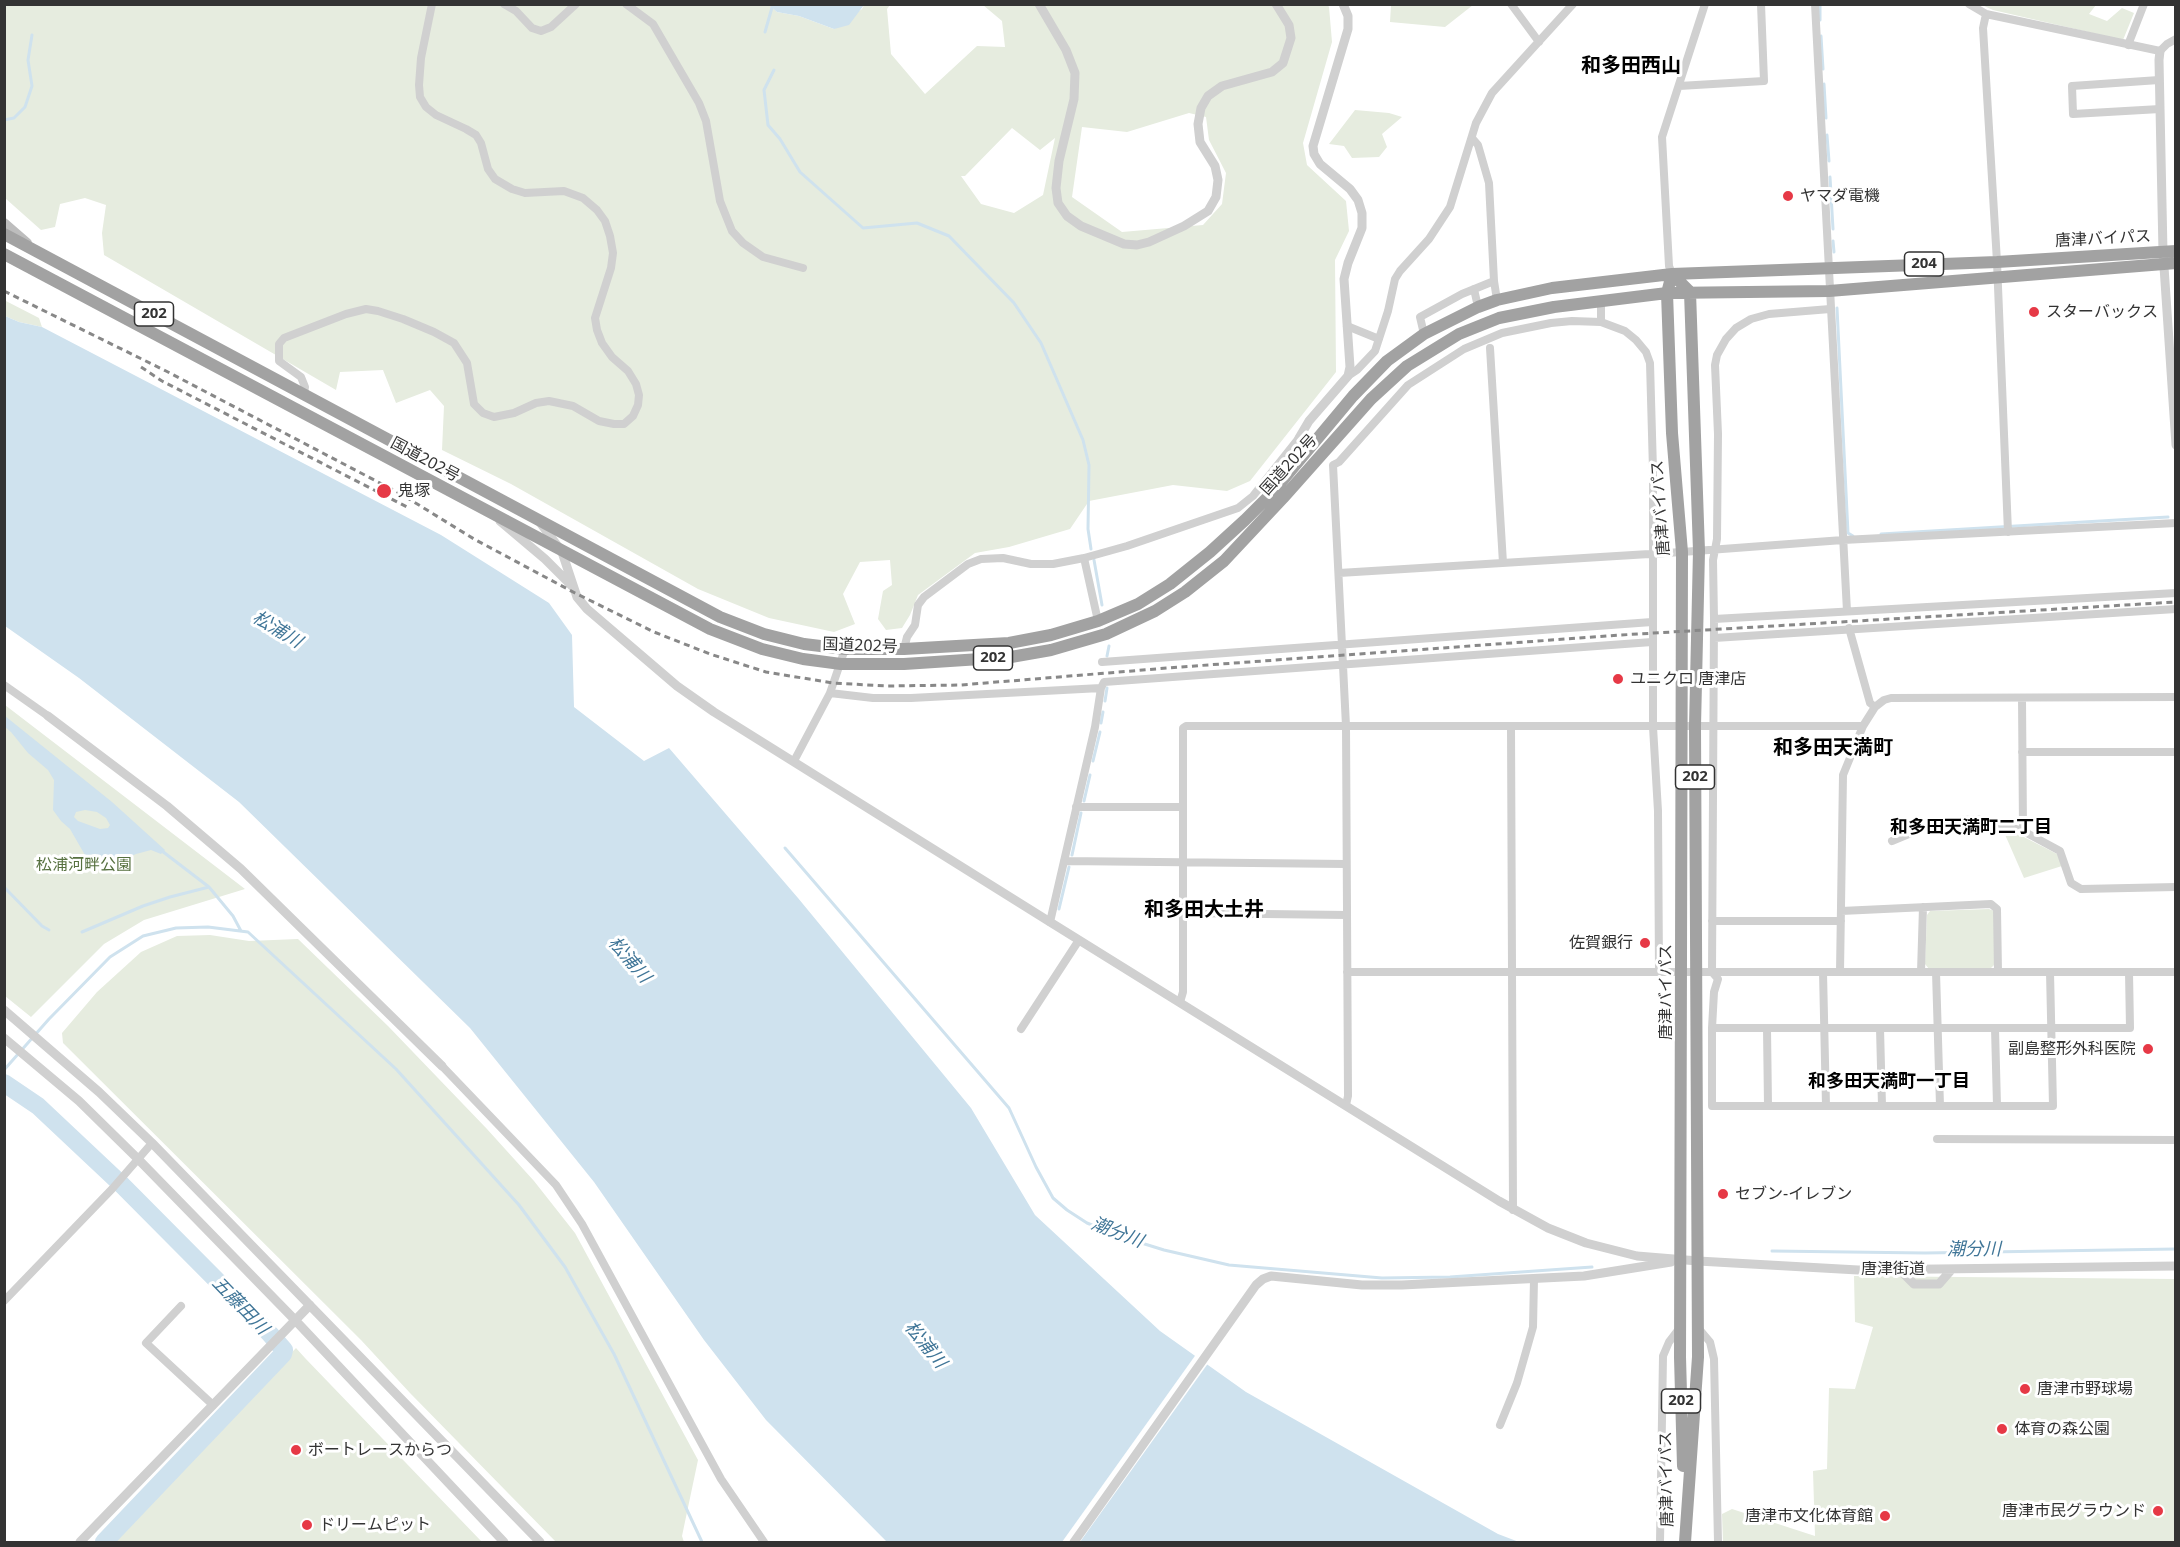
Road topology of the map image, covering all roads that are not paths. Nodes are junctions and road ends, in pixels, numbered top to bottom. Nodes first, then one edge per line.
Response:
1 (432, 4) edge
2 (504, 4) edge
3 (576, 4) edge
4 (626, 4) edge
5 (1040, 4) edge
6 (1276, 4) edge
7 (1343, 4) edge
8 (1511, 4) edge
9 (1573, 4) edge
10 (1705, 4) edge
11 (1761, 4) edge
12 (1815, 4) edge
13 (1969, 4) edge
14 (2144, 4) edge
15 (1986, 14) junction
16 (2175, 39) edge
17 (1539, 42) junction
18 (2128, 45) junction
19 (2160, 51) junction
20 (2159, 80) junction
21 (1679, 86) junction
22 (2160, 109) junction
23 (1472, 138) junction
24 (4, 223) edge
25 (4, 234) edge
26 (39, 253) junction
27 (4, 254) edge
28 (2170, 257) edge
29 (1997, 262) junction
30 (1828, 266) junction
31 (803, 268) dead end
32 (1672, 274) junction
33 (1998, 277) junction
34 (1494, 281) junction
35 (1474, 289) junction
36 (1829, 291) junction
37 (1690, 292) junction
38 (1667, 293) junction
39 (1497, 300) junction
40 (1601, 301) junction
41 (1478, 307) junction
42 (1830, 309) junction
43 (1499, 318) junction
44 (1601, 322) junction
45 (1347, 326) junction
46 (1502, 333) junction
47 (1424, 334) junction
48 (1379, 339) junction
49 (1490, 348) dead end
50 (1348, 376) junction
51 (304, 394) junction
52 (1344, 429) junction
53 (1299, 438) junction
54 (1356, 441) junction
55 (2175, 445) edge
56 (1309, 448) junction
57 (1323, 452) junction
58 (1333, 465) junction
59 (1239, 507) junction
60 (491, 514) junction
61 (536, 518) junction
62 (1245, 520) junction
63 (2175, 522) edge
64 (2007, 528) junction
65 (1843, 540) junction
66 (1716, 550) junction
67 (1699, 551) junction
68 (562, 552) junction
69 (1682, 552) junction
70 (1652, 554) junction
71 (1084, 558) junction
72 (1503, 563) junction
73 (1339, 573) junction
74 (574, 588) junction
75 (2175, 593) edge
76 (2175, 609) edge
77 (1847, 611) junction
78 (1714, 619) junction
79 (1098, 621) junction
80 (1652, 622) junction
81 (1849, 628) junction
82 (1714, 638) junction
83 (1652, 642) junction
84 (1342, 644) junction
85 (845, 649) junction
86 (904, 649) junction
87 (1102, 662) dead end
88 (841, 664) junction
89 (1343, 664) junction
90 (4, 685) edge
91 (1101, 688) junction
92 (830, 693) junction
93 (2022, 698) junction
94 (2175, 698) edge
95 (1875, 707) junction
96 (48, 716) joint
97 (1346, 726) junction
98 (1689, 726) junction
99 (1714, 726) junction
100 (1863, 726) junction
101 (1511, 727) junction
102 (1653, 727) junction
103 (2022, 752) junction
104 (2175, 752) edge
105 (794, 760) junction
106 (1076, 807) junction
107 (1183, 807) junction
108 (2023, 831) junction
109 (1892, 841) dead end
110 (1064, 861) junction
111 (1183, 863) junction
112 (1347, 864) junction
113 (2175, 887) edge
114 (1923, 908) junction
115 (1841, 911) junction
116 (1183, 913) junction
117 (1347, 915) junction
118 (1712, 921) junction
119 (1841, 921) junction
120 (1050, 922) junction
121 (1079, 940) junction
122 (1347, 972) junction
123 (1512, 972) junction
124 (1659, 972) junction
125 (1696, 972) junction
126 (1712, 972) junction
127 (1823, 972) junction
128 (1840, 972) junction
129 (1921, 972) junction
130 (1936, 972) junction
131 (1998, 972) junction
132 (2050, 972) junction
133 (2129, 972) junction
134 (2175, 972) edge
135 (1682, 973) junction
136 (1180, 1002) junction
137 (4, 1010) edge
138 (1712, 1028) junction
139 (1767, 1028) junction
140 (1824, 1028) junction
141 (1880, 1028) junction
142 (1938, 1028) junction
143 (1995, 1028) junction
144 (2051, 1028) junction
145 (1021, 1029) dead end
146 (6, 1039) edge
147 (442, 1066) joint
148 (1346, 1105) junction
149 (1768, 1106) junction
150 (1826, 1106) junction
151 (1882, 1106) junction
152 (1940, 1106) junction
153 (1997, 1106) junction
154 (1936, 1139) dead end
155 (2175, 1140) edge
156 (152, 1143) junction
157 (138, 1159) junction
158 (1514, 1210) junction
159 (1682, 1260) junction
160 (1698, 1261) junction
161 (2175, 1266) edge
162 (1899, 1269) junction
163 (1952, 1269) junction
164 (1534, 1279) junction
165 (4, 1301) edge
166 (310, 1305) junction
167 (181, 1306) dead end
168 (295, 1320) junction
169 (1681, 1327) junction
170 (1698, 1328) junction
171 (213, 1406) junction
172 (1500, 1425) dead end
173 (80, 1542) edge
174 (504, 1542) edge
175 (540, 1542) edge
176 (764, 1542) edge
177 (1074, 1542) edge
178 (1660, 1542) edge
179 (1685, 1542) edge
180 (1718, 1542) edge

1 - 51 street
2 - 3 street
4 - 31 street
5 - 6 street
7 - 45 street
8 - 17 street
9 - 17 street
10 - 21 street
11 - 21 street
12 - 30 street
13 - 15 street
14 - 18 street
15 - 18 street
15 - 29 street
16 - 19 street
17 - 23 street
18 - 19 street
19 - 20 street
20 - 22 street
20 - 22 street
21 - 32 street
22 - 28 street
23 - 34 street
23 - 48 street
24 - 26 main road
25 - 26 highway, 国道202号 / 202
26 - 51 highway, 国道202号 / 202
27 - 60 highway, 国道202号 / 202
28 - 29 highway, 唐津バイパス / 204
28 - 33 highway, 唐津バイパス / 204
28 - 55 street
29 - 30 highway, 唐津バイパス / 204
29 - 33 street
30 - 32 highway, 唐津バイパス / 204
30 - 36 street
32 - 37 highway
32 - 38 highway, 唐津バイパス / 202
32 - 39 highway, 国道202号 / 202
33 - 36 highway, 唐津バイパス / 204
33 - 64 street
34 - 35 street
34 - 39 street
35 - 41 street
35 - 47 street
36 - 37 highway, 唐津バイパス / 204
36 - 42 street
37 - 38 highway, 国道202号 / 202
37 - 67 highway, 唐津バイパス / 202
38 - 40 highway, 国道202号 / 202
38 - 69 highway, 唐津バイパス / 202
39 - 41 highway, 国道202号 / 202
40 - 43 highway, 国道202号 / 202
40 - 44 street
41 - 47 highway, 国道202号 / 202
42 - 65 street
42 - 66 street
43 - 46 street
43 - 52 highway, 国道202号 / 202
44 - 46 street
44 - 70 street
45 - 48 street
45 - 50 street
46 - 54 street
47 - 56 highway, 国道202号 / 202
48 - 50 street
49 - 72 street
50 - 53 street
51 - 61 highway, 国道202号 / 202
52 - 54 street
52 - 57 highway, 国道202号 / 202
53 - 56 street
53 - 59 street
54 - 58 street
56 - 57 street
56 - 62 highway, 国道202号 / 202
57 - 58 street
57 - 88 highway, 国道202号 / 202
58 - 73 street
59 - 62 street
59 - 71 street
60 - 68 highway, 国道202号 / 202
60 - 74 street
61 - 68 street
61 - 85 highway, 国道202号 / 202
62 - 79 highway, 国道202号 / 202
63 - 64 street
64 - 65 street
65 - 66 street
65 - 77 street
66 - 67 street
66 - 78 street
67 - 69 street
67 - 98 highway, 唐津バイパス / 202
68 - 74 street
68 - 88 highway, 国道202号 / 202
69 - 70 street
69 - 98 highway, 唐津バイパス / 202
70 - 72 street
70 - 80 street
71 - 79 street
71 - 86 street
72 - 73 street
73 - 84 street
74 - 105 street
75 - 77 street
76 - 81 street
77 - 78 street
78 - 82 street
79 - 86 highway, 国道202号 / 202
80 - 83 street
80 - 84 street
81 - 82 street
81 - 95 street
82 - 99 street
83 - 89 street
83 - 102 street
84 - 87 street
84 - 89 street
85 - 86 highway, 国道202号 / 202
85 - 88 street
88 - 92 street
89 - 91 street
89 - 97 street
90 - 96 street
91 - 92 street
91 - 106 street
92 - 105 street
93 - 94 street
93 - 95 street
93 - 103 street
95 - 100 street
96 - 147 street
97 - 101 street
97 - 107 street
97 - 112 street
98 - 99 street
98 - 102 street
98 - 125 highway, 唐津バイパス / 202
98 - 135 highway, 唐津バイパス / 202
99 - 100 street
99 - 118 street
100 - 115 street
101 - 102 street
101 - 123 street
102 - 124 street
103 - 104 street
103 - 108 street
105 - 120 street
106 - 107 street
106 - 110 street
107 - 111 street
108 - 109 street
108 - 113 street
110 - 111 street
110 - 120 street
111 - 112 street
111 - 116 street
112 - 117 street
114 - 115 street
114 - 129 street
114 - 131 street
115 - 119 street
116 - 117 street
116 - 136 street
117 - 122 street
118 - 119 street
118 - 126 street
119 - 128 street
120 - 121 street
121 - 136 street
121 - 145 street
122 - 123 street
122 - 148 street
123 - 124 street
123 - 158 street
124 - 135 street
125 - 126 street
125 - 135 street
125 - 160 highway, 唐津バイパス / 202
126 - 127 street
126 - 138 street
127 - 128 street
127 - 140 street
128 - 129 street
129 - 130 street
130 - 131 street
130 - 142 street
131 - 132 street
132 - 133 street
132 - 144 street
133 - 134 street
133 - 144 street
135 - 159 highway, 唐津バイパス / 202
136 - 148 street
137 - 156 street
138 - 139 street
138 - 149 street
139 - 140 street
139 - 149 street
140 - 141 street
140 - 150 street
141 - 142 street
141 - 151 street
142 - 143 street
142 - 152 street
143 - 144 street
143 - 153 street
144 - 153 street
146 - 157 street
147 - 176 street
148 - 158 street
149 - 150 street
150 - 151 street
151 - 152 street
152 - 153 street
154 - 155 street
156 - 157 street
156 - 166 street
157 - 165 street
157 - 168 street
158 - 159 street
159 - 160 street, 唐津街道
159 - 164 street
159 - 169 highway, 唐津バイパス / 202
160 - 162 street, 唐津街道
160 - 170 highway, 唐津バイパス / 202
161 - 163 street, 唐津街道
162 - 163 street, 唐津街道
162 - 163 street
164 - 172 street
164 - 177 street
166 - 168 street
166 - 175 street
167 - 171 street
168 - 171 street
168 - 174 street
169 - 178 street
169 - 179 highway, 唐津バイパス / 202
170 - 179 highway, 唐津バイパス / 202
170 - 180 street
171 - 173 street

